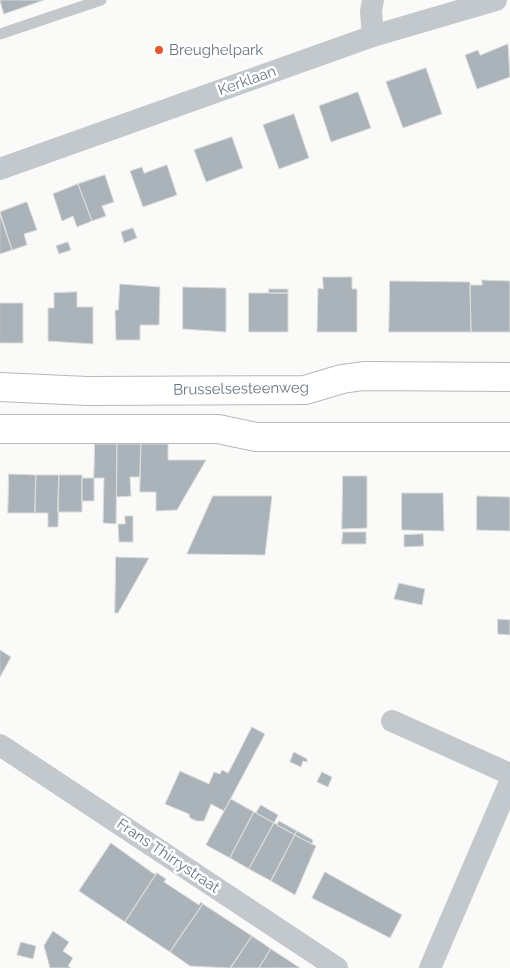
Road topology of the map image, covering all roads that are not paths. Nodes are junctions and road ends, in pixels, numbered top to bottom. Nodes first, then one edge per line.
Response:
1 (101, 0) edge
2 (373, 0) edge
3 (496, 0) edge
4 (0, 34) edge
5 (373, 36) junction
6 (0, 169) edge
7 (510, 377) edge
8 (0, 387) edge
9 (0, 429) edge
10 (510, 437) edge
11 (392, 721) dead end
12 (0, 745) edge
13 (510, 774) edge
14 (510, 782) edge
15 (337, 968) edge
16 (430, 968) edge

1 - 4 lane
2 - 5 street
3 - 5 street, Kerklaan
5 - 6 street, Kerklaan
7 - 8 street, Brusselsesteenweg
9 - 10 street
11 - 13 street
12 - 15 street, Frans Thirrystraat
14 - 16 street

